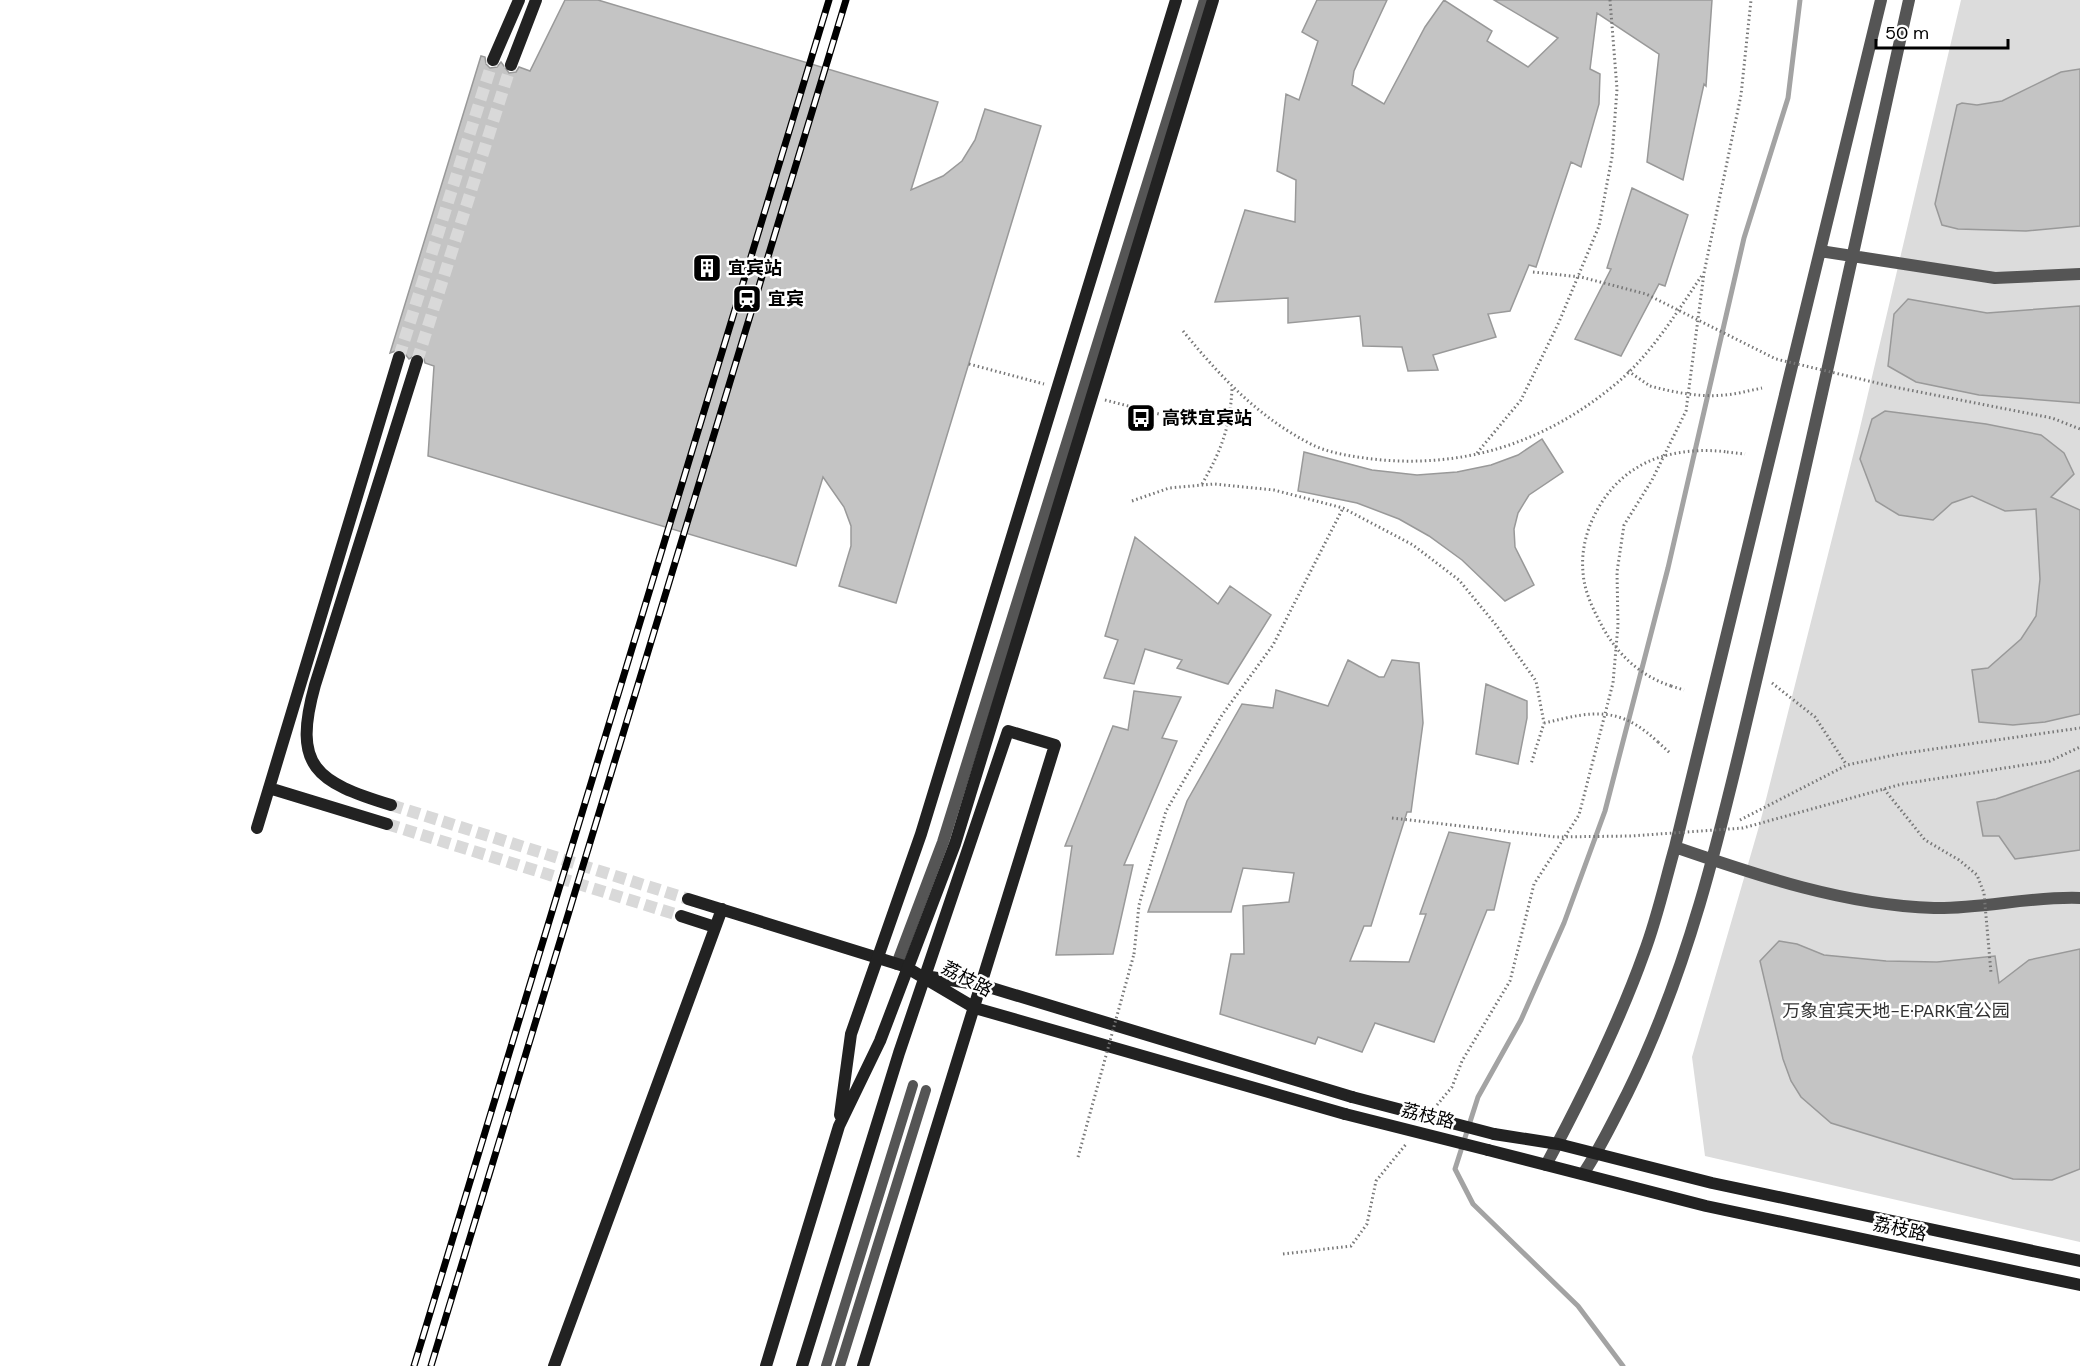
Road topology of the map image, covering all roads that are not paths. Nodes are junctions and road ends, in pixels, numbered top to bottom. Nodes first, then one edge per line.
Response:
1 (519, 0) edge
2 (536, 0) edge
3 (1176, 0) edge
4 (1205, 0) edge
5 (1213, 0) edge
6 (1881, 0) edge
7 (1909, 0) edge
8 (493, 60) tunnel mouth
9 (511, 65) tunnel mouth
10 (1820, 251) junction
11 (1852, 257) junction
12 (2080, 274) edge
13 (399, 357) tunnel mouth
14 (417, 361) tunnel mouth
15 (269, 788) junction
16 (391, 805) tunnel mouth
17 (387, 824) tunnel mouth
18 (257, 828) dead end
19 (1675, 847) junction
20 (1712, 860) junction
21 (2080, 898) edge
22 (688, 899) tunnel mouth
23 (722, 909) junction
24 (681, 916) tunnel mouth
25 (716, 927) junction
26 (897, 964) junction
27 (924, 976) junction
28 (982, 985) junction
29 (975, 1008) junction
30 (914, 1085) dead end
31 (926, 1090) dead end
32 (839, 1126) junction
33 (1558, 1144) junction
34 (1597, 1154) junction
35 (1546, 1165) junction
36 (1583, 1174) junction
37 (2080, 1261) edge
38 (2080, 1285) edge
39 (555, 1366) edge
40 (766, 1366) edge
41 (802, 1366) edge
42 (826, 1366) edge
43 (840, 1366) edge
44 (863, 1366) edge

1 - 8 street
2 - 9 street
3 - 32 street, bridge
4 - 26 street
5 - 32 street, bridge
6 - 10 street
7 - 11 street
10 - 11 street
10 - 19 street
11 - 12 street
11 - 20 street
13 - 15 street
14 - 16 street
15 - 17 street
15 - 18 street
19 - 20 street
19 - 33 street
20 - 21 street
20 - 34 street
22 - 23 street
23 - 25 street
23 - 26 street
24 - 25 street
25 - 39 street
26 - 27 street
27 - 28 street, 荔枝路
27 - 28 street
27 - 29 street, 荔枝路
27 - 41 street
28 - 29 street
28 - 33 street, 荔枝路, bridge
29 - 35 street, 荔枝路, bridge
29 - 44 street
30 - 42 lane
31 - 43 lane
32 - 40 street, bridge
33 - 34 street, 荔枝路
33 - 35 street
34 - 36 street
34 - 37 street, 荔枝路
35 - 36 street, 荔枝路
36 - 38 street, 荔枝路

